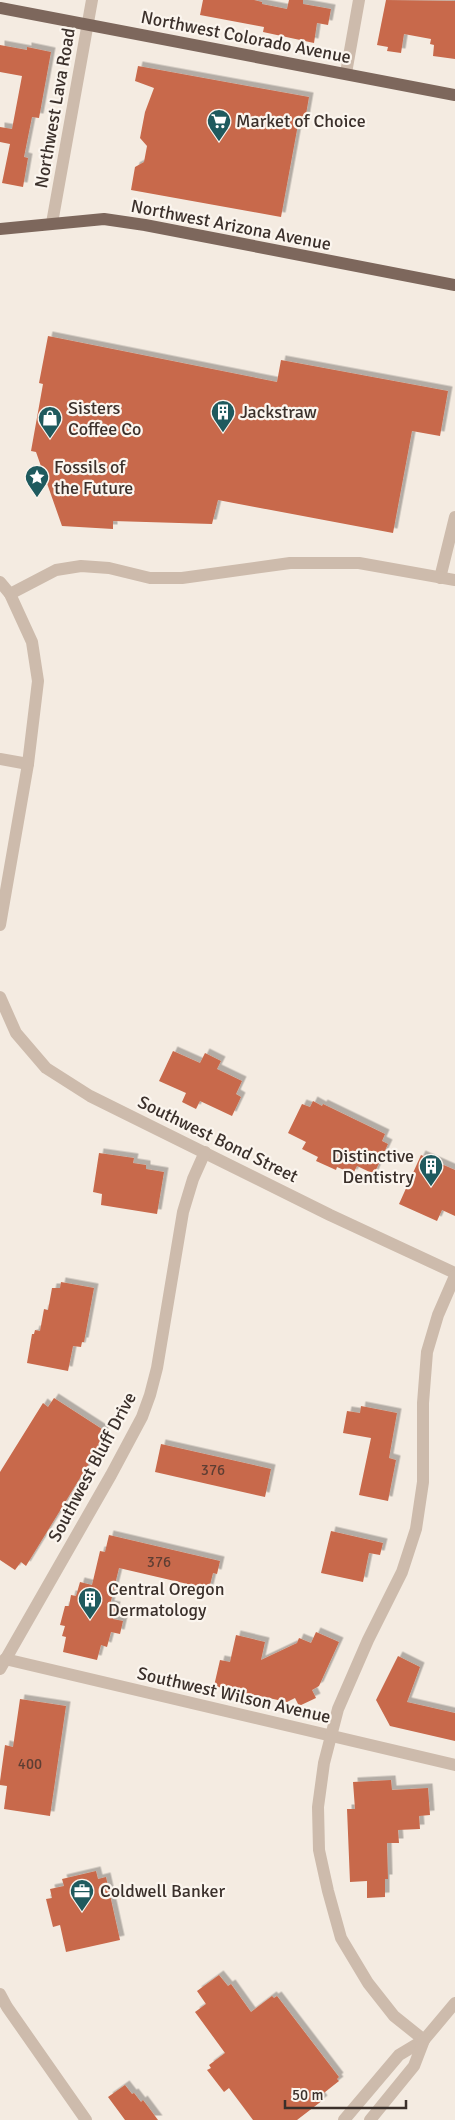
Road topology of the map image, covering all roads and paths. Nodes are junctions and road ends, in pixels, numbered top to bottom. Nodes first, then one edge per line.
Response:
1 (92, 0) edge
2 (359, 0) edge
3 (0, 8) edge
4 (88, 25) junction
5 (346, 73) junction
6 (455, 95) edge
7 (52, 223) junction
8 (0, 229) edge
9 (455, 285) edge
10 (455, 517) edge
11 (440, 578) junction
12 (455, 580) edge
13 (0, 582) edge
14 (10, 594) junction
15 (0, 759) edge
16 (28, 764) junction
17 (0, 925) edge
18 (0, 997) edge
19 (205, 1152) junction
20 (455, 1275) edge
21 (2, 1664) edge
22 (331, 1735) junction
23 (455, 1765) edge
24 (0, 1994) edge
25 (455, 2003) edge
26 (424, 2040) junction
27 (86, 2120) edge
28 (344, 2120) edge
29 (370, 2120) edge

1 - 4 street, Northwest Lava Road
2 - 5 street
3 - 4 main road, Northwest Colorado Avenue
4 - 5 main road, Northwest Colorado Avenue
4 - 7 street, Northwest Lava Road
5 - 6 main road, Northwest Colorado Avenue
7 - 8 main road, Northwest Arizona Avenue
7 - 9 main road, Northwest Arizona Avenue
10 - 11 street
11 - 12 street
11 - 14 street
13 - 14 street
14 - 16 street
15 - 16 street
16 - 17 street
18 - 19 street, Southwest Bond Street
19 - 20 street, Southwest Bond Street
19 - 21 street, Southwest Bluff Drive
20 - 22 street
21 - 22 street, Southwest Wilson Avenue
22 - 23 street, Southwest Wilson Avenue
22 - 26 street
24 - 27 street
25 - 26 street
26 - 28 street
26 - 29 street

